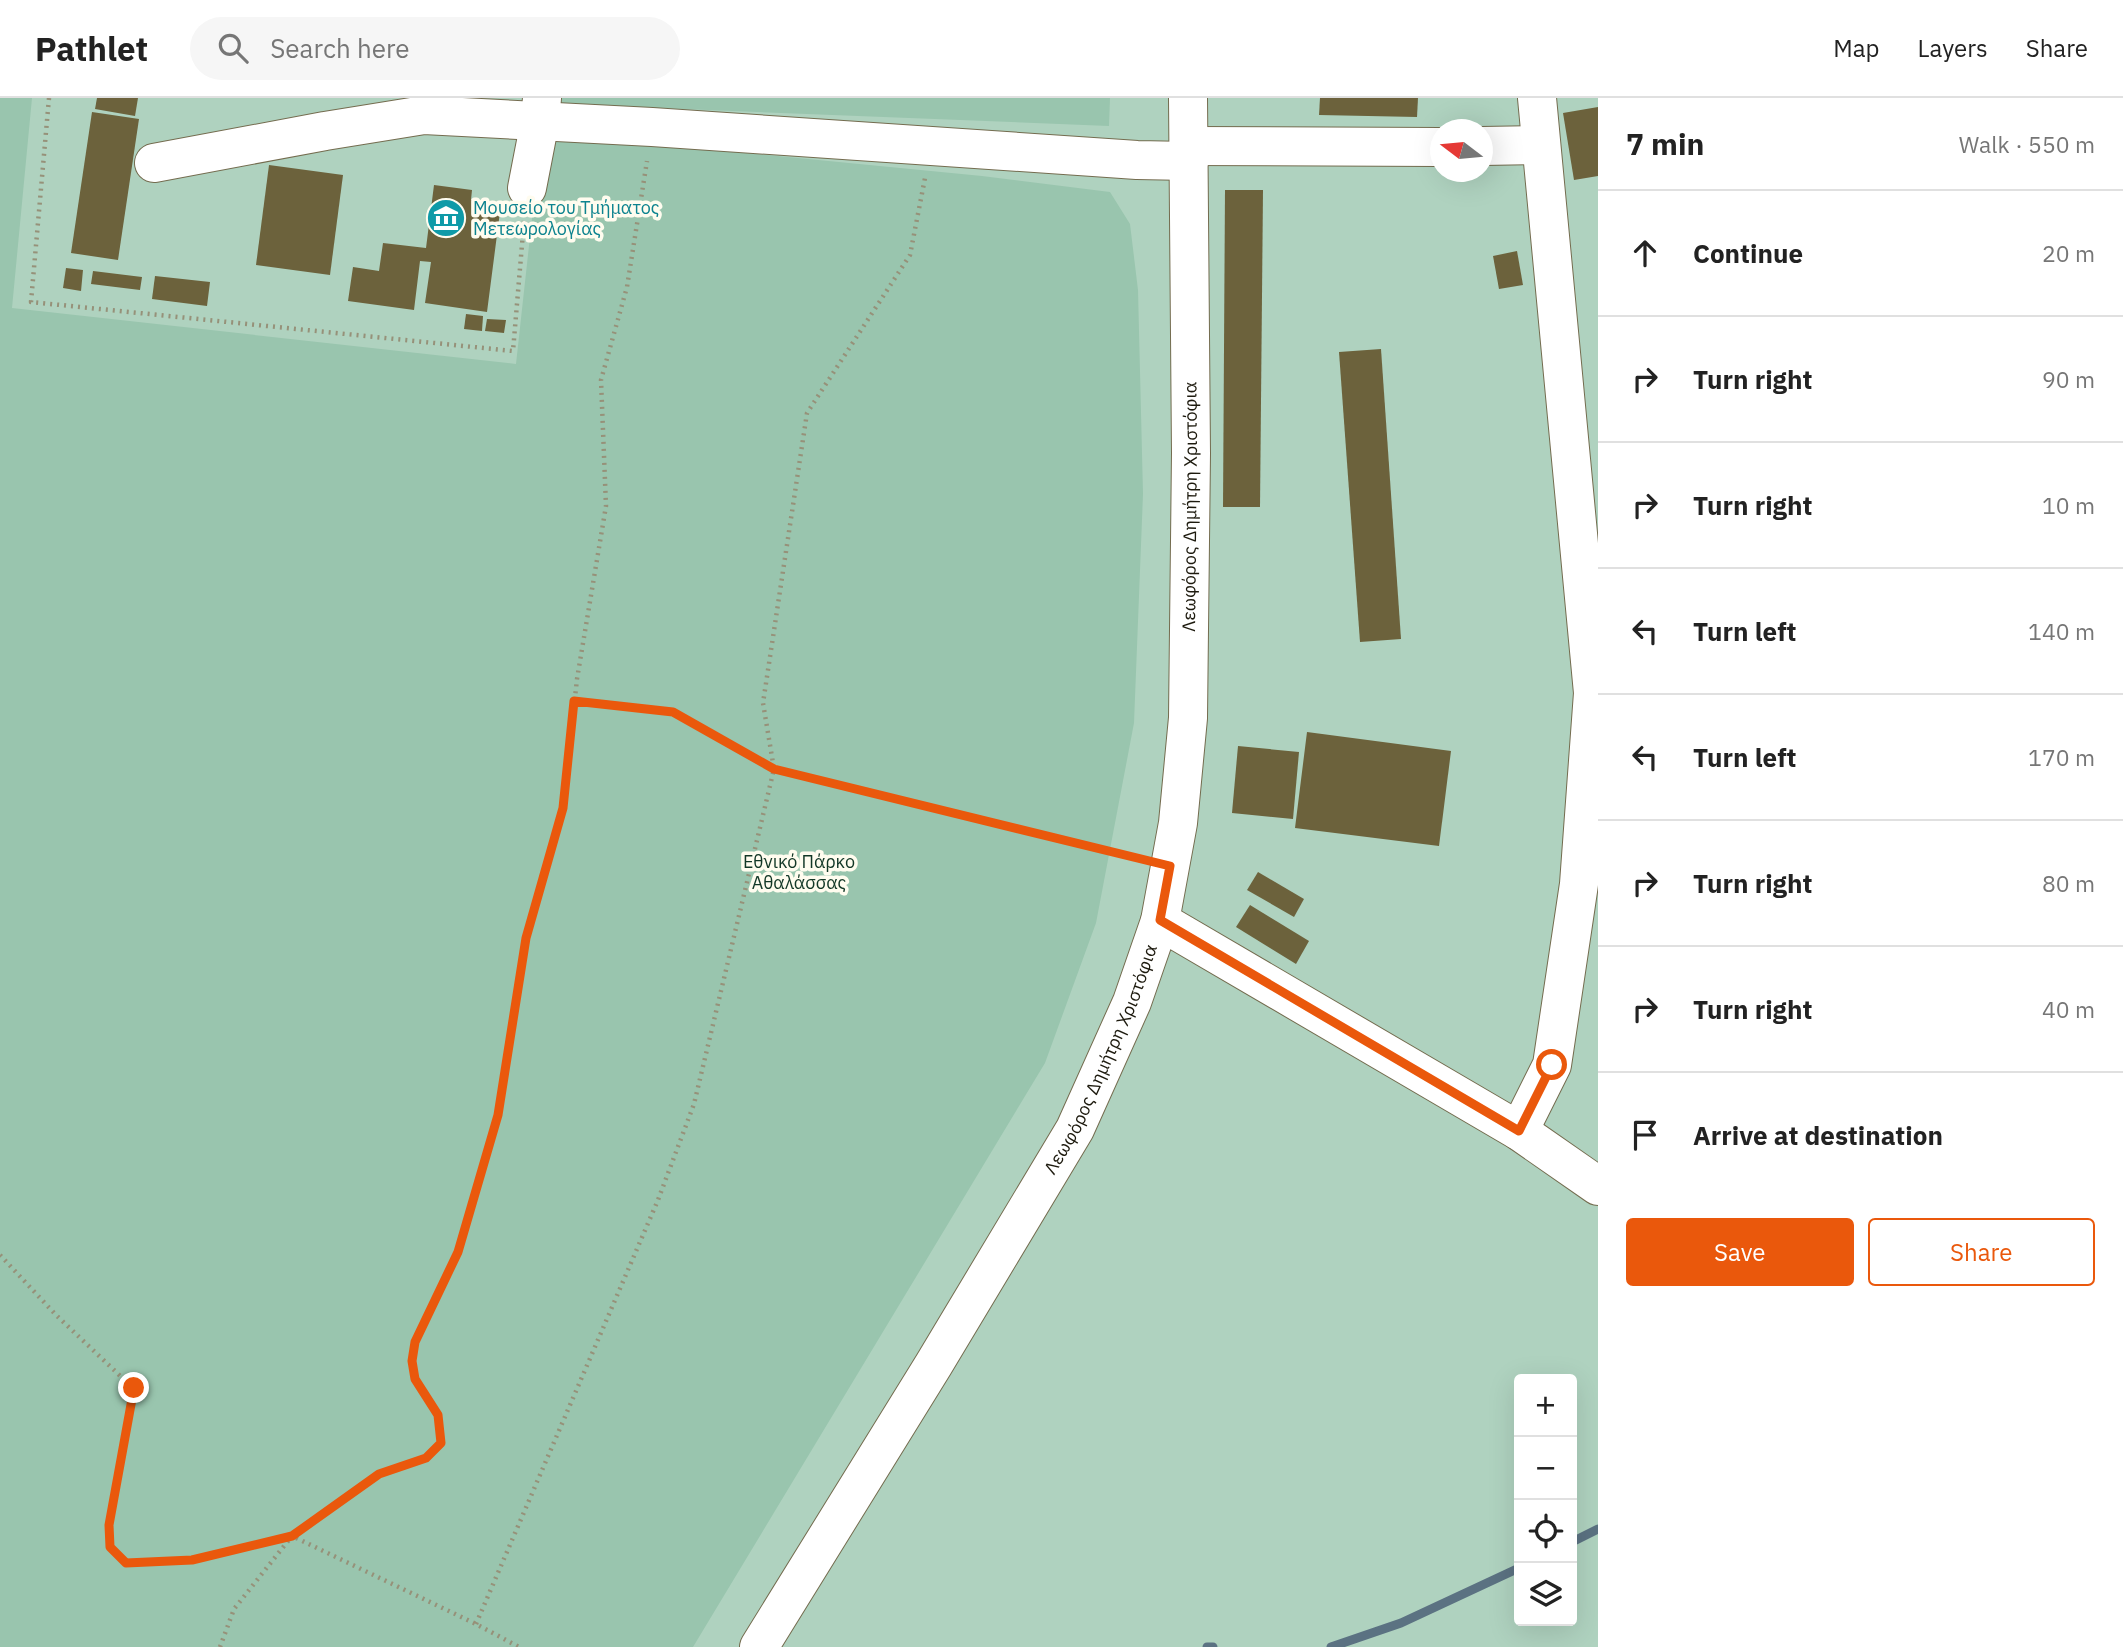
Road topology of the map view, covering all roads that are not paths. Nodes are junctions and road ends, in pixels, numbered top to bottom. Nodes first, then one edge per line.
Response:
1 (1188, 98) edge
2 (1536, 98) edge
3 (541, 110) edge
4 (1541, 145) junction
5 (1493, 146) edge
6 (1430, 147) edge
7 (1189, 153) junction
8 (153, 163) dead end
9 (527, 188) road end
10 (1160, 920) junction
11 (1519, 1131) junction
12 (1598, 1186) edge
13 (759, 1647) edge

1 - 7 main road, Λεωφόρος Δημήτρη Χριστόφια
2 - 4 main road
3 - 7 main road
3 - 8 main road
3 - 9 main road
4 - 5 main road
4 - 11 main road
6 - 7 main road
7 - 10 main road, Λεωφόρος Δημήτρη Χριστόφια
10 - 11 main road
10 - 13 main road, Λεωφόρος Δημήτρη Χριστόφια
11 - 12 main road

